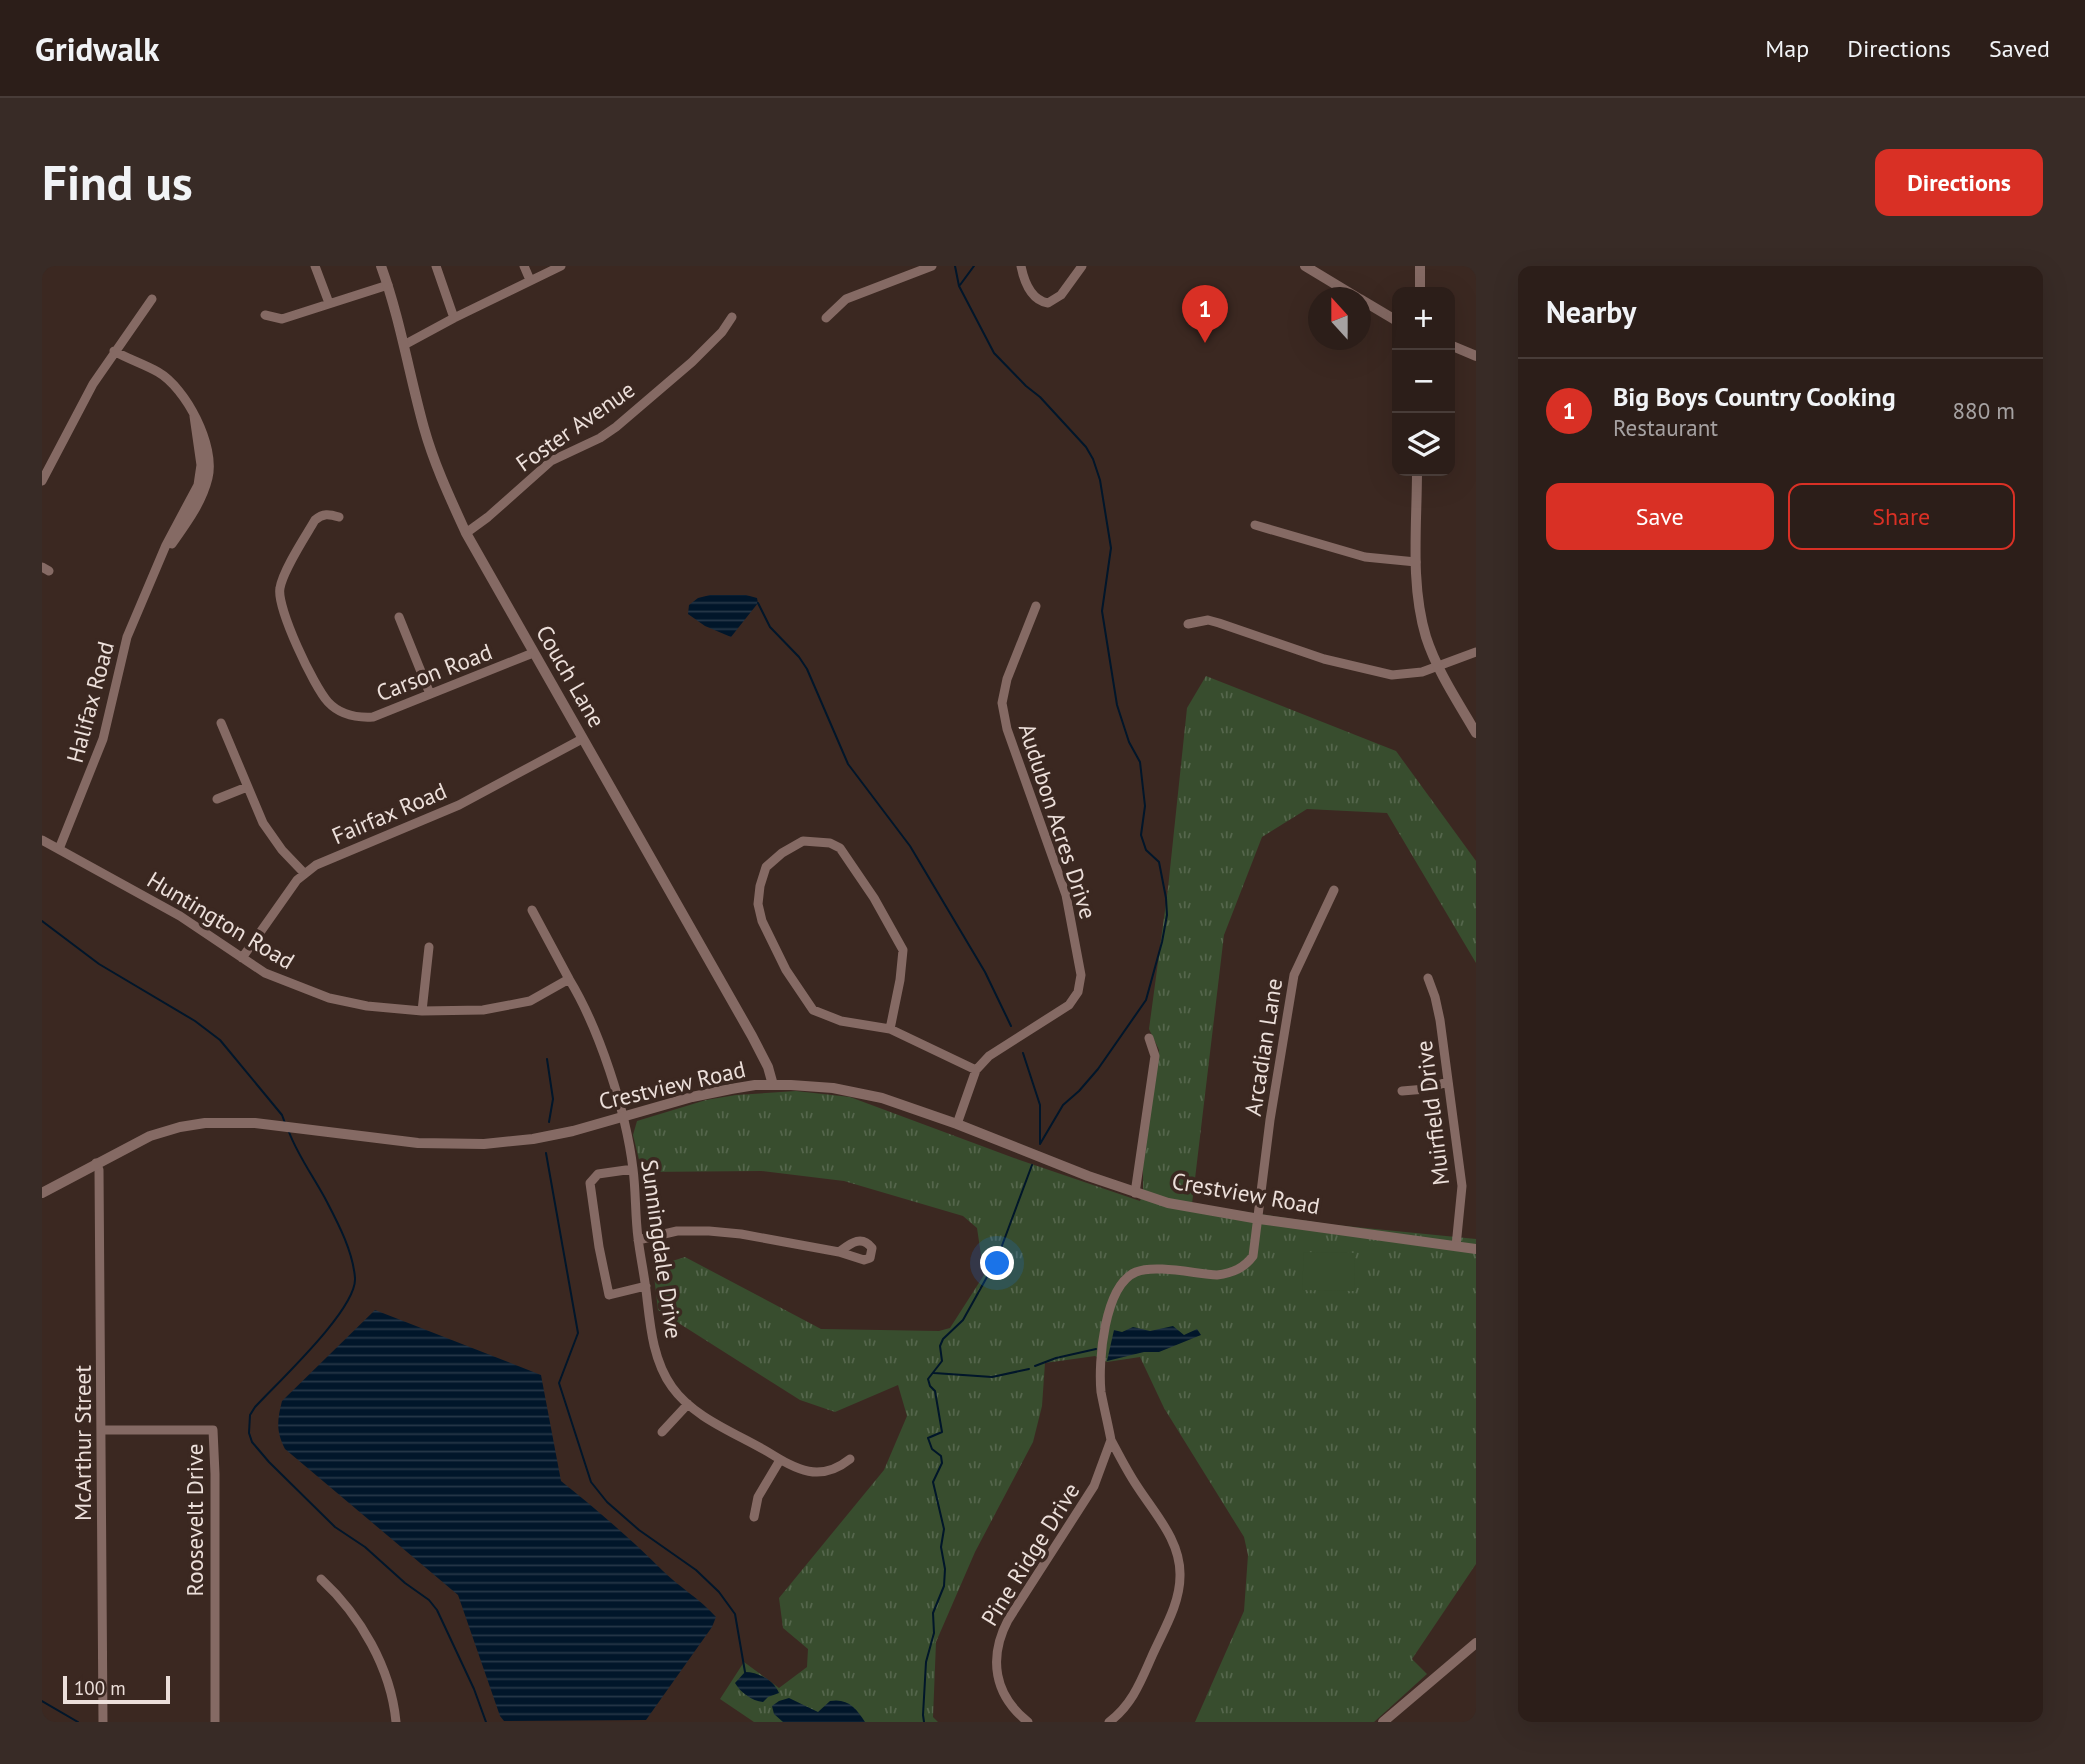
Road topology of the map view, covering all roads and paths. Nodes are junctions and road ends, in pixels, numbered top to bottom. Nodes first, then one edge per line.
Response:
1 (315, 266) edge
2 (381, 266) edge
3 (436, 266) edge
4 (524, 266) edge
5 (561, 266) edge
6 (932, 266) edge
7 (1021, 266) edge
8 (1082, 266) edge
9 (1305, 266) edge
10 (1420, 266) edge
11 (530, 280) junction
12 (388, 285) junction
13 (1340, 287) edge
14 (1420, 287) edge
15 (152, 299) dead end
16 (329, 303) junction
17 (1371, 305) edge
18 (265, 315) dead end
19 (732, 317) dead end
20 (454, 318) junction
21 (826, 318) dead end
22 (1392, 318) edge
23 (404, 345) junction
24 (1455, 347) edge
25 (114, 351) junction
26 (1476, 356) edge
27 (1418, 476) edge
28 (42, 481) edge
29 (339, 517) dead end
30 (1255, 525) dead end
31 (466, 533) junction
32 (1416, 562) junction
33 (1036, 606) dead end
34 (399, 617) dead end
35 (1188, 624) dead end
36 (1476, 652) edge
37 (533, 653) junction
38 (1437, 665) junction
39 (430, 694) junction
40 (221, 723) dead end
41 (1476, 733) edge
42 (582, 739) junction
43 (247, 787) junction
44 (217, 799) dead end
45 (42, 840) edge
46 (59, 849) junction
47 (304, 873) junction
48 (1334, 890) dead end
49 (532, 910) dead end
50 (429, 947) dead end
51 (242, 958) junction
52 (569, 978) junction
53 (1428, 978) dead end
54 (422, 1011) junction
55 (890, 1029) junction
56 (1150, 1038) dead end
57 (976, 1070) junction
58 (1447, 1082) junction
59 (773, 1085) junction
60 (1402, 1091) dead end
61 (623, 1117) junction
62 (957, 1124) junction
63 (96, 1163) junction
64 (634, 1169) junction
65 (42, 1193) edge
66 (1135, 1193) junction
67 (1259, 1219) junction
68 (638, 1240) junction
69 (1456, 1246) junction
70 (1476, 1249) edge
71 (839, 1252) dead end
72 (646, 1286) junction
73 (688, 1404) junction
74 (101, 1430) junction
75 (663, 1432) dead end
76 (1111, 1440) junction
77 (780, 1460) junction
78 (850, 1460) dead end
79 (754, 1517) dead end
80 (321, 1579) dead end
81 (1476, 1643) edge
82 (103, 1722) edge
83 (215, 1722) edge
84 (396, 1722) edge
85 (1028, 1722) edge
86 (1109, 1722) edge
87 (1383, 1722) edge

1 - 16 street
2 - 12 street, Couch Lane
3 - 20 street
4 - 11 street
5 - 11 street
6 - 21 street
7 - 8 street
9 - 13 street
10 - 14 street
11 - 20 street
12 - 16 street
12 - 23 street, Couch Lane
15 - 25 street
16 - 18 street
17 - 22 street
19 - 31 street, Foster Avenue
20 - 23 street
23 - 31 street, Couch Lane
24 - 26 street
25 - 28 street
25 - 46 street, Halifax Road
27 - 32 street
29 - 39 street, Carson Road
30 - 32 street
31 - 37 street, Couch Lane
32 - 38 street
33 - 57 street, Audubon Acres Drive
34 - 39 street
35 - 38 street
36 - 38 street
37 - 39 street, Carson Road
37 - 42 street, Couch Lane
38 - 41 street
40 - 43 street
42 - 47 street, Fairfax Road
42 - 59 street, Couch Lane
43 - 44 street
43 - 47 street
45 - 46 street, Huntington Road
46 - 51 street, Huntington Road
47 - 51 street, Fairfax Road
48 - 67 street, Arcadian Lane
49 - 52 street
50 - 54 street
51 - 54 street, Huntington Road
52 - 54 street, Huntington Road
52 - 61 street
53 - 58 street, Muirfield Drive
55 - 55 street
55 - 57 street
56 - 66 street
57 - 62 street, Audubon Acres Drive
58 - 60 street
58 - 69 street, Muirfield Drive
59 - 61 street, Crestview Road
59 - 62 street, Crestview Road
61 - 63 street, Crestview Road
61 - 64 street, Sunningdale Drive
62 - 66 street, Crestview Road
63 - 65 street, Crestview Road
63 - 74 street, McArthur Street
64 - 68 street, Sunningdale Drive
64 - 72 street
66 - 67 street, Crestview Road
67 - 69 street, Crestview Road
67 - 76 street
68 - 71 street
68 - 72 street, Sunningdale Drive
69 - 70 street, Crestview Road
72 - 73 street, Sunningdale Drive
73 - 75 street
73 - 77 street, Sunningdale Drive
74 - 82 street, McArthur Street
74 - 83 street, Roosevelt Drive
76 - 85 street, Pine Ridge Drive
76 - 86 street
77 - 78 street, Sunningdale Drive
77 - 79 street
80 - 84 street
81 - 87 street

